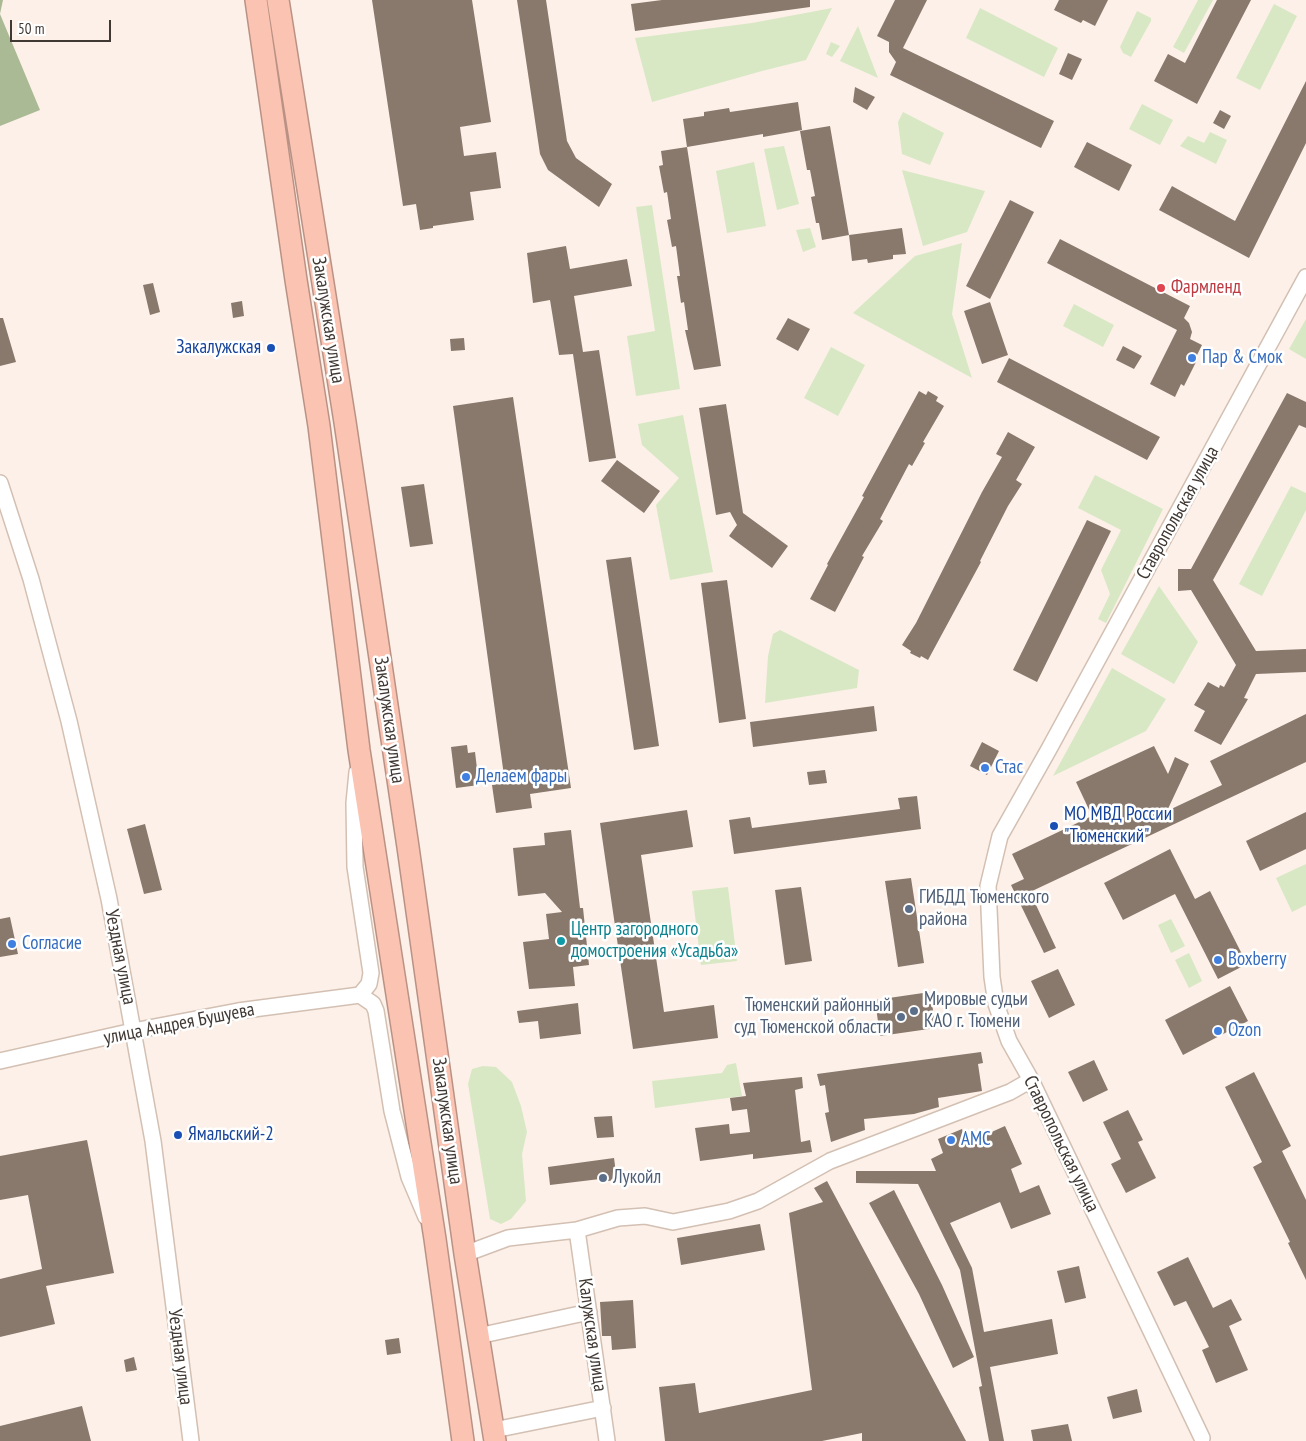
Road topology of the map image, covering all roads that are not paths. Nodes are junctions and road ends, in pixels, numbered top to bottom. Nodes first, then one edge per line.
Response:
1 (254, 0) edge
2 (278, 0) edge
3 (1306, 277) edge
4 (0, 483) edge
5 (359, 750) junction
6 (360, 995) junction
7 (134, 1031) junction
8 (0, 1061) edge
9 (1031, 1080) junction
10 (577, 1230) junction
11 (436, 1239) junction
12 (466, 1254) junction
13 (588, 1312) junction
14 (478, 1336) junction
15 (603, 1408) junction
16 (494, 1435) edge
17 (1202, 1438) dead end
18 (191, 1441) edge
19 (464, 1441) edge
20 (607, 1441) edge

1 - 5 highway
2 - 12 highway, Закалужская улица
3 - 9 street, Ставропольская улица
4 - 7 street, Уездная улица
5 - 6 street
5 - 11 highway
6 - 7 street, улица Андрея Бушуева
6 - 11 street
7 - 8 street, улица Андрея Бушуева
7 - 18 street, Уездная улица
9 - 10 street
9 - 17 street, Ставропольская улица
10 - 12 street
10 - 13 street, Калужская улица
11 - 19 highway
12 - 14 highway, Закалужская улица
13 - 14 street
13 - 15 street, Калужская улица
14 - 16 highway, Закалужская улица
15 - 16 street
15 - 20 street, Калужская улица

